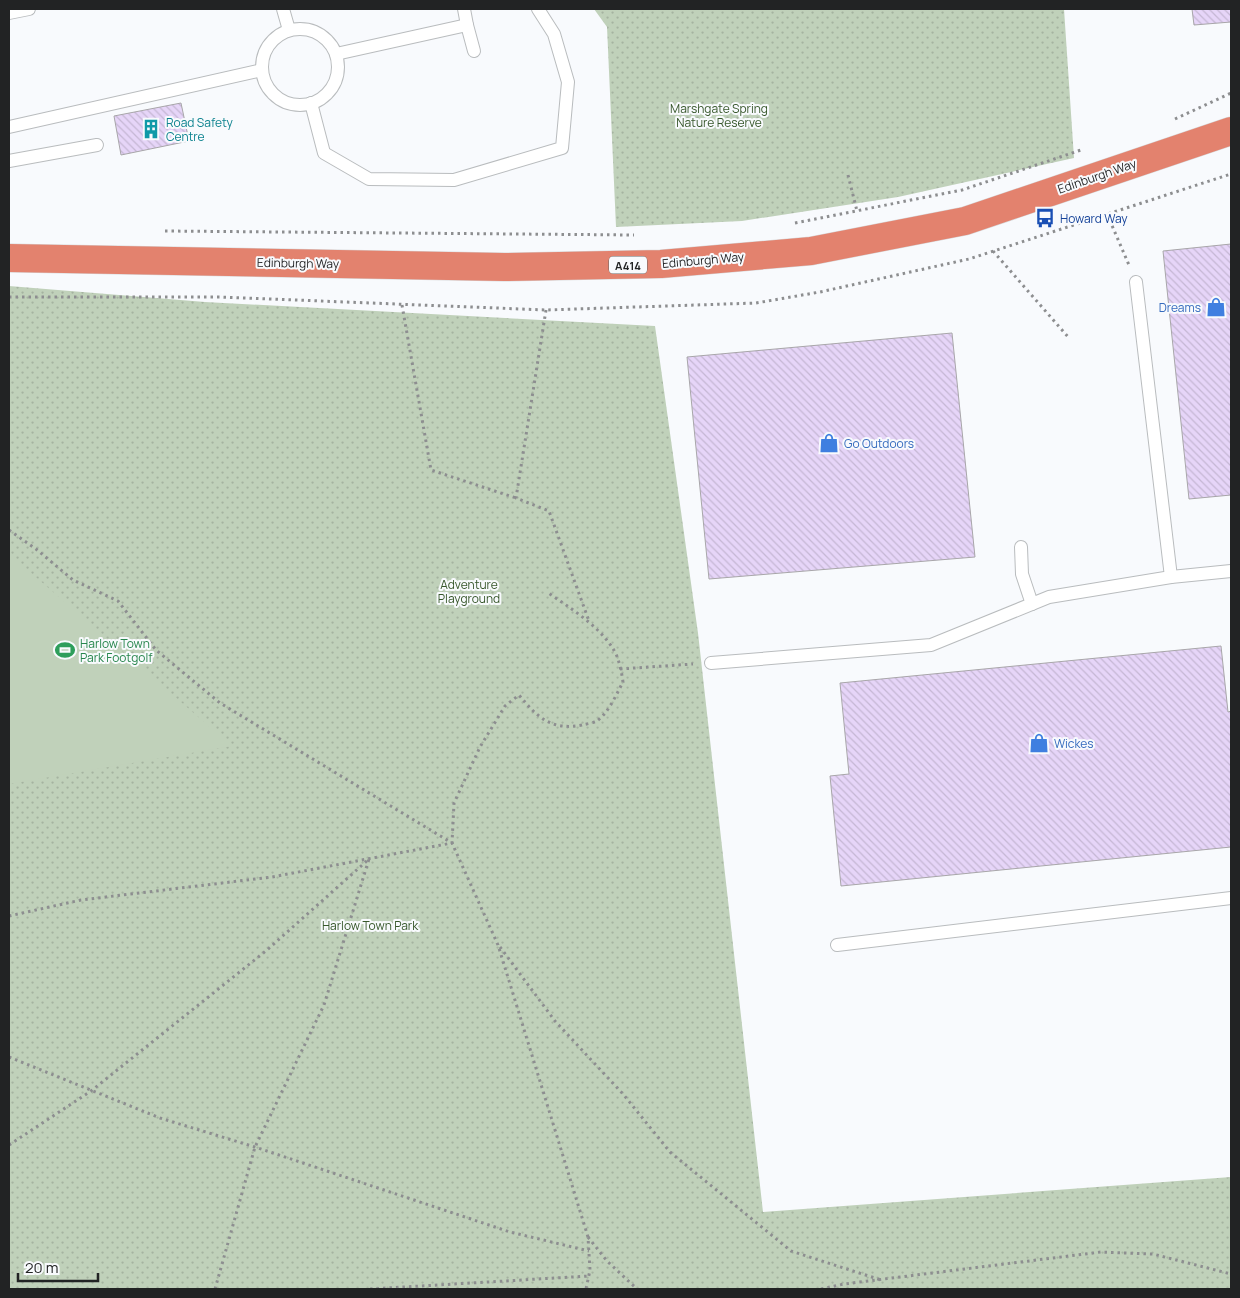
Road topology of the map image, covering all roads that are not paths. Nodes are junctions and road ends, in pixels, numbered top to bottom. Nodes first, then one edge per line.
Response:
1 (29, 9) edge
2 (283, 9) edge
3 (464, 9) edge
4 (538, 9) edge
5 (9, 13) edge
6 (467, 25) junction
7 (289, 30) junction
8 (474, 51) dead end
9 (336, 54) junction
10 (262, 70) junction
11 (311, 103) junction
12 (9, 127) edge
13 (1230, 131) edge
14 (96, 145) dead end
15 (9, 161) edge
16 (9, 258) edge
17 (1136, 282) road end
18 (1021, 547) dead end
19 (1231, 571) edge
20 (1171, 577) junction
21 (1032, 604) junction
22 (711, 663) road end
23 (1231, 898) edge
24 (837, 945) dead end

1 - 5 lane
2 - 7 lane
3 - 6 lane
4 - 11 lane
6 - 8 lane
6 - 9 lane
7 - 9 lane
7 - 10 lane
9 - 11 lane
10 - 11 lane
10 - 12 lane
13 - 16 highway, Edinburgh Way / A414
14 - 15 lane
17 - 20 lane
18 - 21 lane
19 - 20 lane
20 - 21 lane
21 - 22 lane
23 - 24 lane

